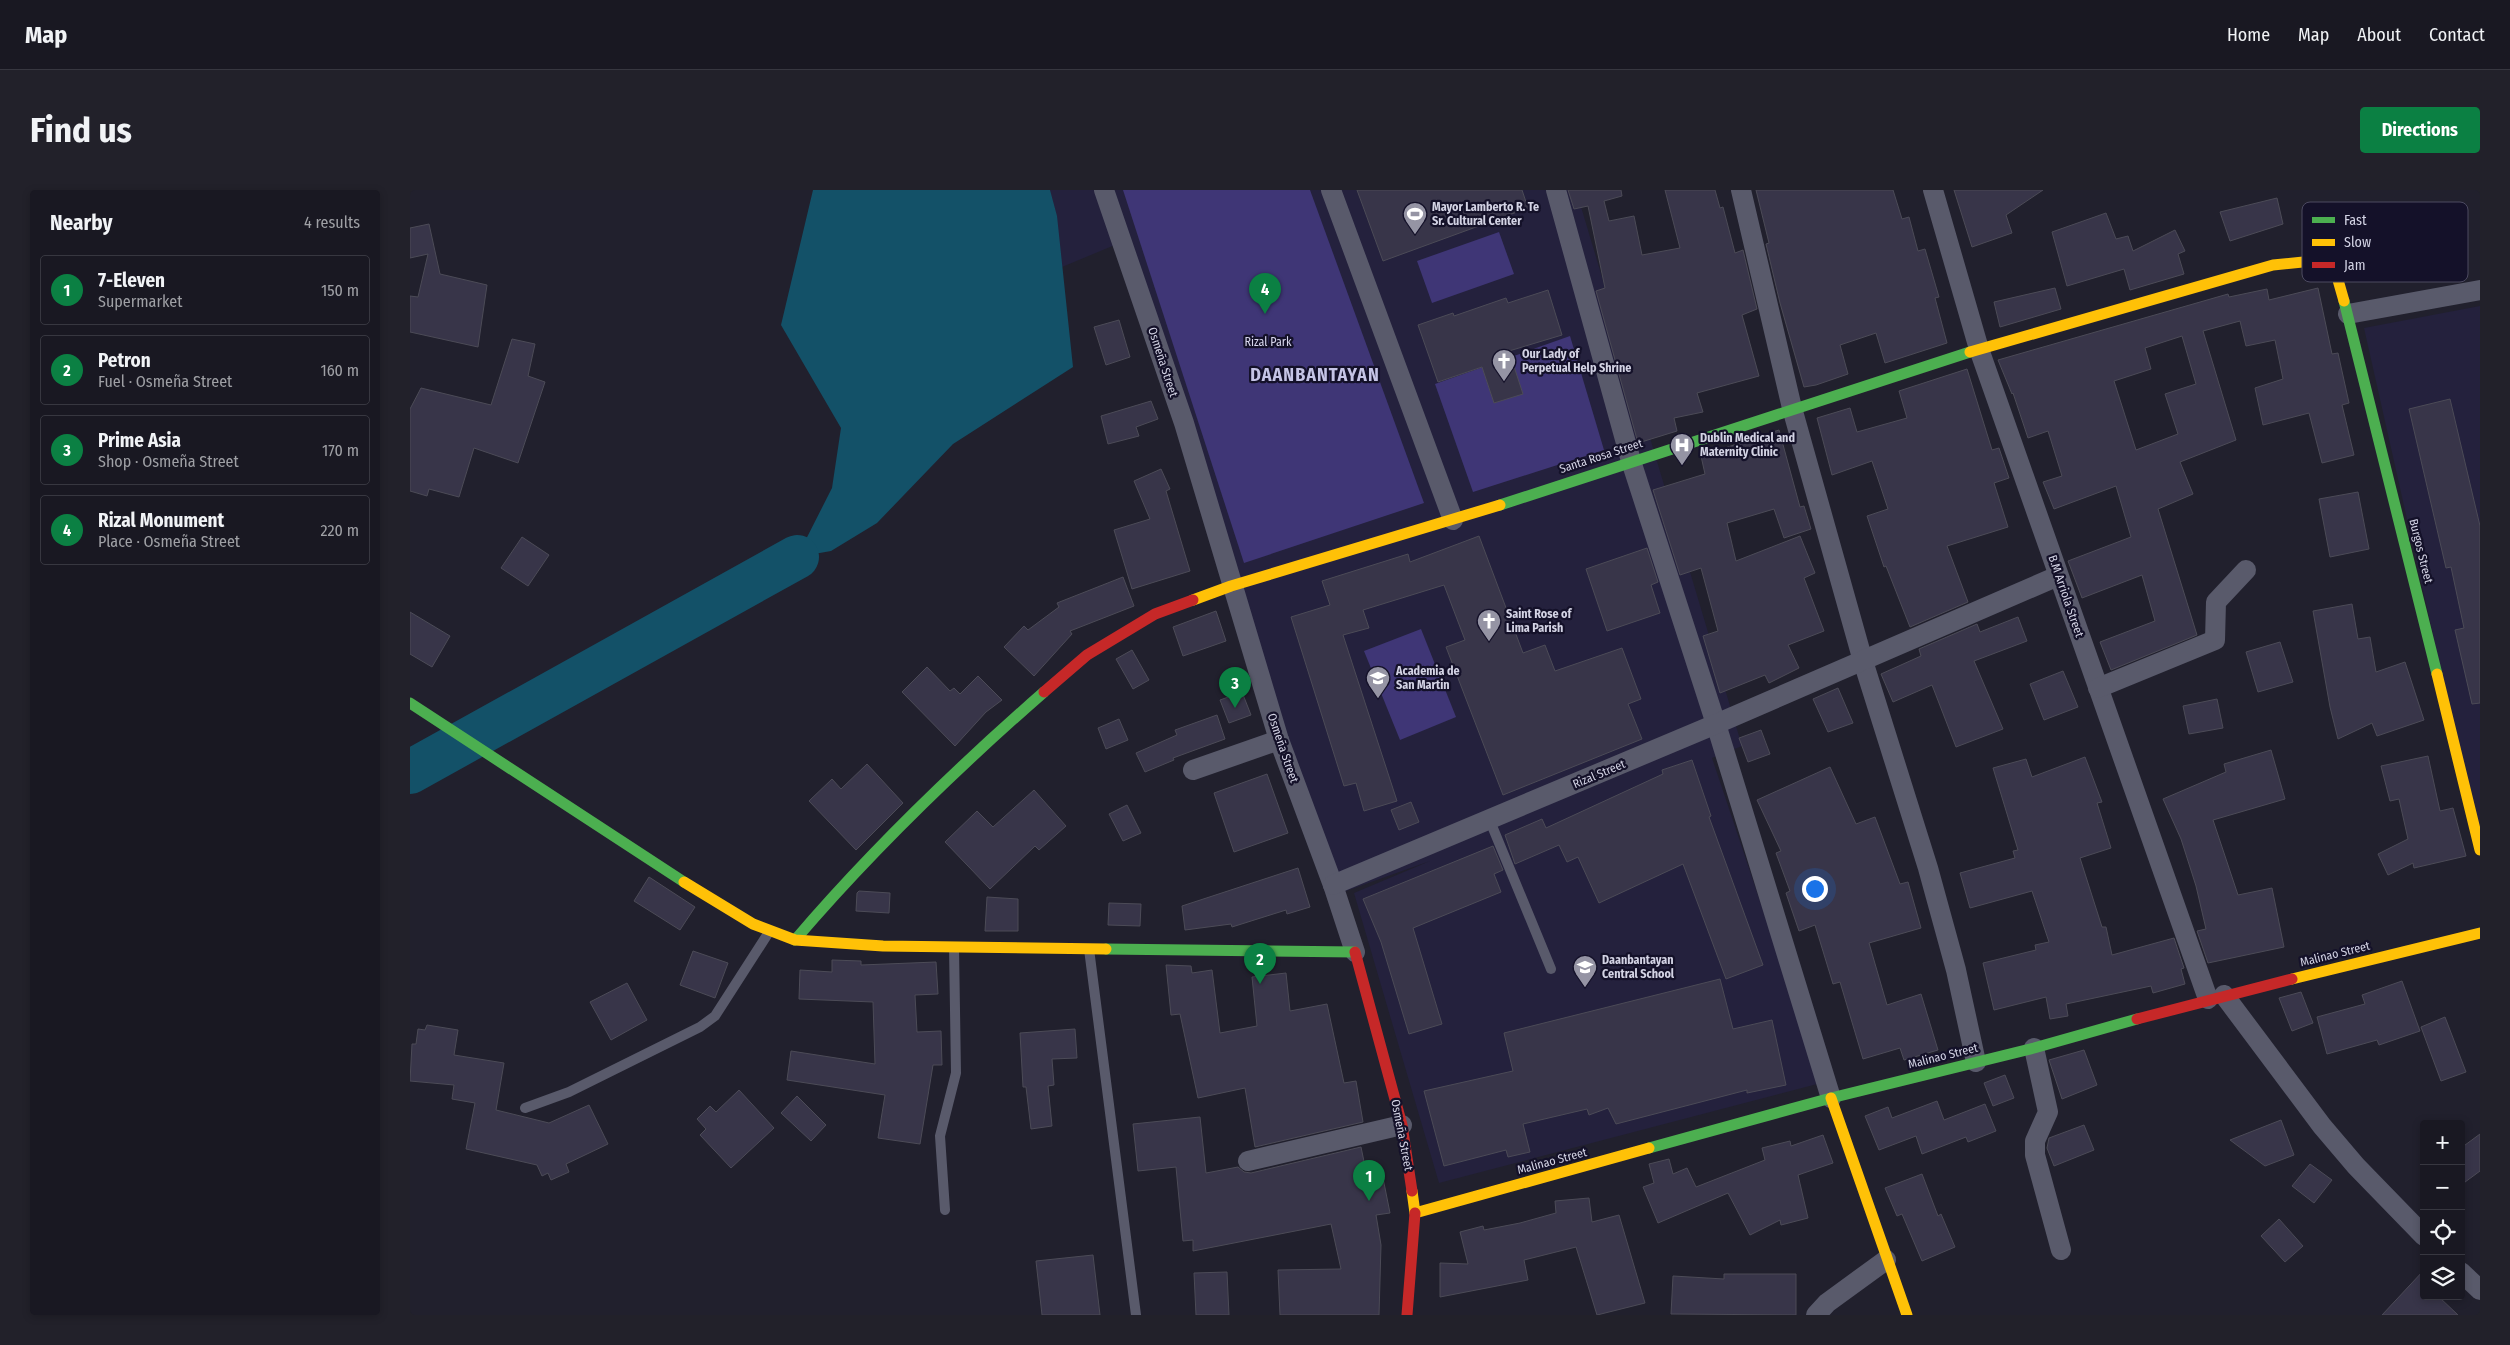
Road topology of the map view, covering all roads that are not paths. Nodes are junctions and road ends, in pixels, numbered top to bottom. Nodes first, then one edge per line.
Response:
1 (1104, 190) edge
2 (1331, 190) edge
3 (1556, 190) edge
4 (1741, 190) edge
5 (1933, 190) edge
6 (2302, 262) edge
7 (2339, 282) edge
8 (2480, 290) edge
9 (2348, 314) junction
10 (1979, 349) junction
11 (1792, 408) junction
12 (1631, 461) junction
13 (1453, 520) junction
14 (2246, 570) dead end
15 (2058, 576) junction
16 (1231, 586) junction
17 (1863, 661) junction
18 (2098, 688) junction
19 (413, 704) edge
20 (1716, 724) junction
21 (1279, 740) junction
22 (1193, 770) dead end
23 (1490, 820) junction
24 (2480, 850) edge
25 (1333, 885) junction
26 (770, 930) junction
27 (2480, 933) edge
28 (795, 940) junction
29 (954, 946) junction
30 (1088, 948) junction
31 (1355, 952) junction
32 (1551, 969) dead end
33 (2216, 997) junction
34 (2034, 1048) junction
35 (1976, 1062) junction
36 (1831, 1098) junction
37 (525, 1108) dead end
38 (1402, 1125) junction
39 (1248, 1161) dead end
40 (945, 1210) dead end
41 (1415, 1213) junction
42 (2420, 1232) edge
43 (2061, 1250) dead end
44 (1886, 1260) junction
45 (2465, 1276) edge
46 (2480, 1290) edge
47 (1136, 1315) edge
48 (1407, 1315) edge
49 (1816, 1315) edge
50 (1907, 1315) edge

1 - 16 street, Osmeña Street
2 - 13 street
3 - 12 street
4 - 11 street
5 - 10 street, B.M Arriola Street
6 - 10 street, Santa Rosa Street
7 - 9 street, Burgos Street
8 - 9 street
9 - 24 street, Burgos Street
10 - 11 street, Santa Rosa Street
10 - 15 street, B.M Arriola Street
11 - 12 street, Santa Rosa Street
11 - 17 street
12 - 13 street, Santa Rosa Street
12 - 20 street
13 - 16 street, Santa Rosa Street
14 - 18 street
15 - 17 street, Rizal Street
15 - 18 street, B.M Arriola Street
16 - 21 street, Osmeña Street
16 - 28 street, Santa Rosa Street
17 - 20 street, Rizal Street
17 - 35 street
18 - 33 street, B.M Arriola Street
19 - 26 street
20 - 23 street, Rizal Street
20 - 36 street
21 - 22 street
21 - 25 street, Osmeña Street
23 - 25 street, Rizal Street
23 - 32 lane
25 - 31 street, Osmeña Street
26 - 28 street
26 - 37 lane
27 - 33 street, Malinao Street
28 - 29 street
29 - 30 street
29 - 40 lane
30 - 31 street
30 - 47 lane
31 - 38 street, Osmeña Street
33 - 34 street, Malinao Street
33 - 42 street, B.M Arriola Street
34 - 35 street, Malinao Street
34 - 43 street
35 - 36 street, Malinao Street
36 - 41 street, Malinao Street
36 - 44 street
38 - 39 street
38 - 41 street, Osmeña Street
41 - 48 street, Osmeña Street
44 - 49 street
44 - 50 street
45 - 46 street

